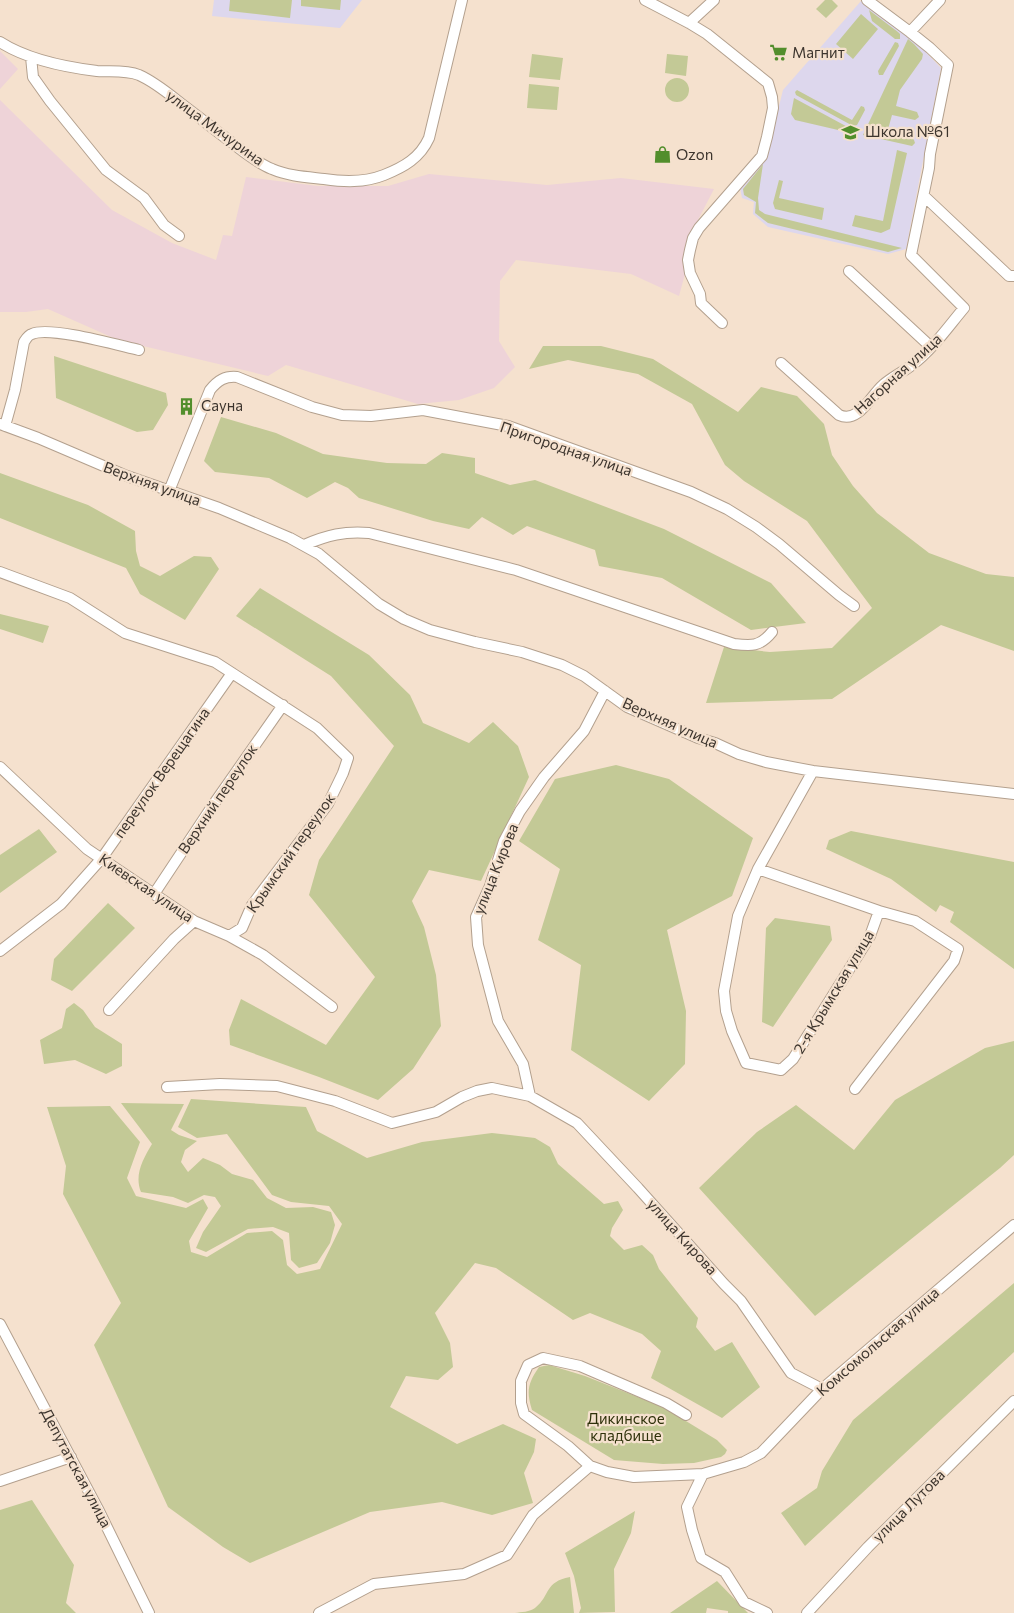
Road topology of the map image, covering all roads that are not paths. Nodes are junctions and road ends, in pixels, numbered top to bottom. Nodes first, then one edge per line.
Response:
1 (462, 0) edge
2 (645, 0) edge
3 (714, 0) edge
4 (867, 0) edge
5 (940, 0) edge
6 (689, 23) junction
7 (910, 32) junction
8 (0, 42) edge
9 (31, 57) junction
10 (924, 196) junction
11 (179, 236) dead end
12 (850, 271) dead end
13 (1014, 276) edge
14 (722, 324) dead end
15 (931, 347) junction
16 (139, 350) dead end
17 (781, 363) dead end
18 (3, 425) edge
19 (169, 490) junction
20 (304, 545) junction
21 (0, 572) edge
22 (854, 606) dead end
23 (772, 632) dead end
24 (232, 673) junction
25 (605, 691) junction
26 (282, 705) junction
27 (0, 767) edge
28 (814, 771) junction
29 (1014, 794) edge
30 (102, 858) junction
31 (758, 870) junction
32 (154, 894) junction
33 (879, 911) junction
34 (194, 921) junction
35 (229, 936) junction
36 (0, 951) edge
37 (332, 1007) dead end
38 (109, 1010) dead end
39 (167, 1087) dead end
40 (855, 1088) dead end
41 (530, 1096) junction
42 (1014, 1224) edge
43 (0, 1324) edge
44 (822, 1389) junction
45 (1014, 1401) edge
46 (686, 1415) dead end
47 (71, 1457) junction
48 (590, 1466) junction
49 (703, 1474) junction
50 (0, 1481) edge
51 (149, 1613) edge
52 (319, 1613) edge
53 (767, 1613) edge
54 (807, 1613) edge

1 - 9 street, улица Мичурина
2 - 6 street
3 - 6 street
4 - 7 street
5 - 7 street
6 - 14 street
7 - 10 street
8 - 9 street, улица Мичурина
9 - 11 street
10 - 13 street
10 - 15 street, Нагорная улица
12 - 15 street
15 - 17 street, Нагорная улица
16 - 18 street
18 - 19 street, Верхняя улица
19 - 20 street, Верхняя улица
19 - 22 street, Пригородная улица
20 - 23 street
20 - 25 street, Верхняя улица
21 - 24 street
24 - 26 street
24 - 30 street, переулок Верещагина
25 - 28 street, Верхняя улица
25 - 41 street, улица Кирова
26 - 32 street, Верхний переулок
26 - 35 street, Крымский переулок
27 - 30 street, Киевская улица
28 - 29 street, Верхняя улица
28 - 31 street, 2-я Крымская улица
30 - 32 street, Киевская улица
30 - 36 street, переулок Верещагина
31 - 33 street, 2-я Крымская улица
31 - 33 street, 2-я Крымская улица
32 - 34 street, Киевская улица
33 - 40 street, 2-я Крымская улица
34 - 35 street, Киевская улица
34 - 38 street
35 - 37 street, Киевская улица
39 - 41 street, улица Кирова
41 - 44 street, улица Кирова
42 - 44 street, Комсомольская улица
43 - 47 street, Депутатская улица
44 - 49 street, Комсомольская улица
45 - 54 street, улица Лутова
46 - 48 street
47 - 50 street
47 - 51 street, Депутатская улица
48 - 49 street, Комсомольская улица
48 - 52 street
49 - 53 street

